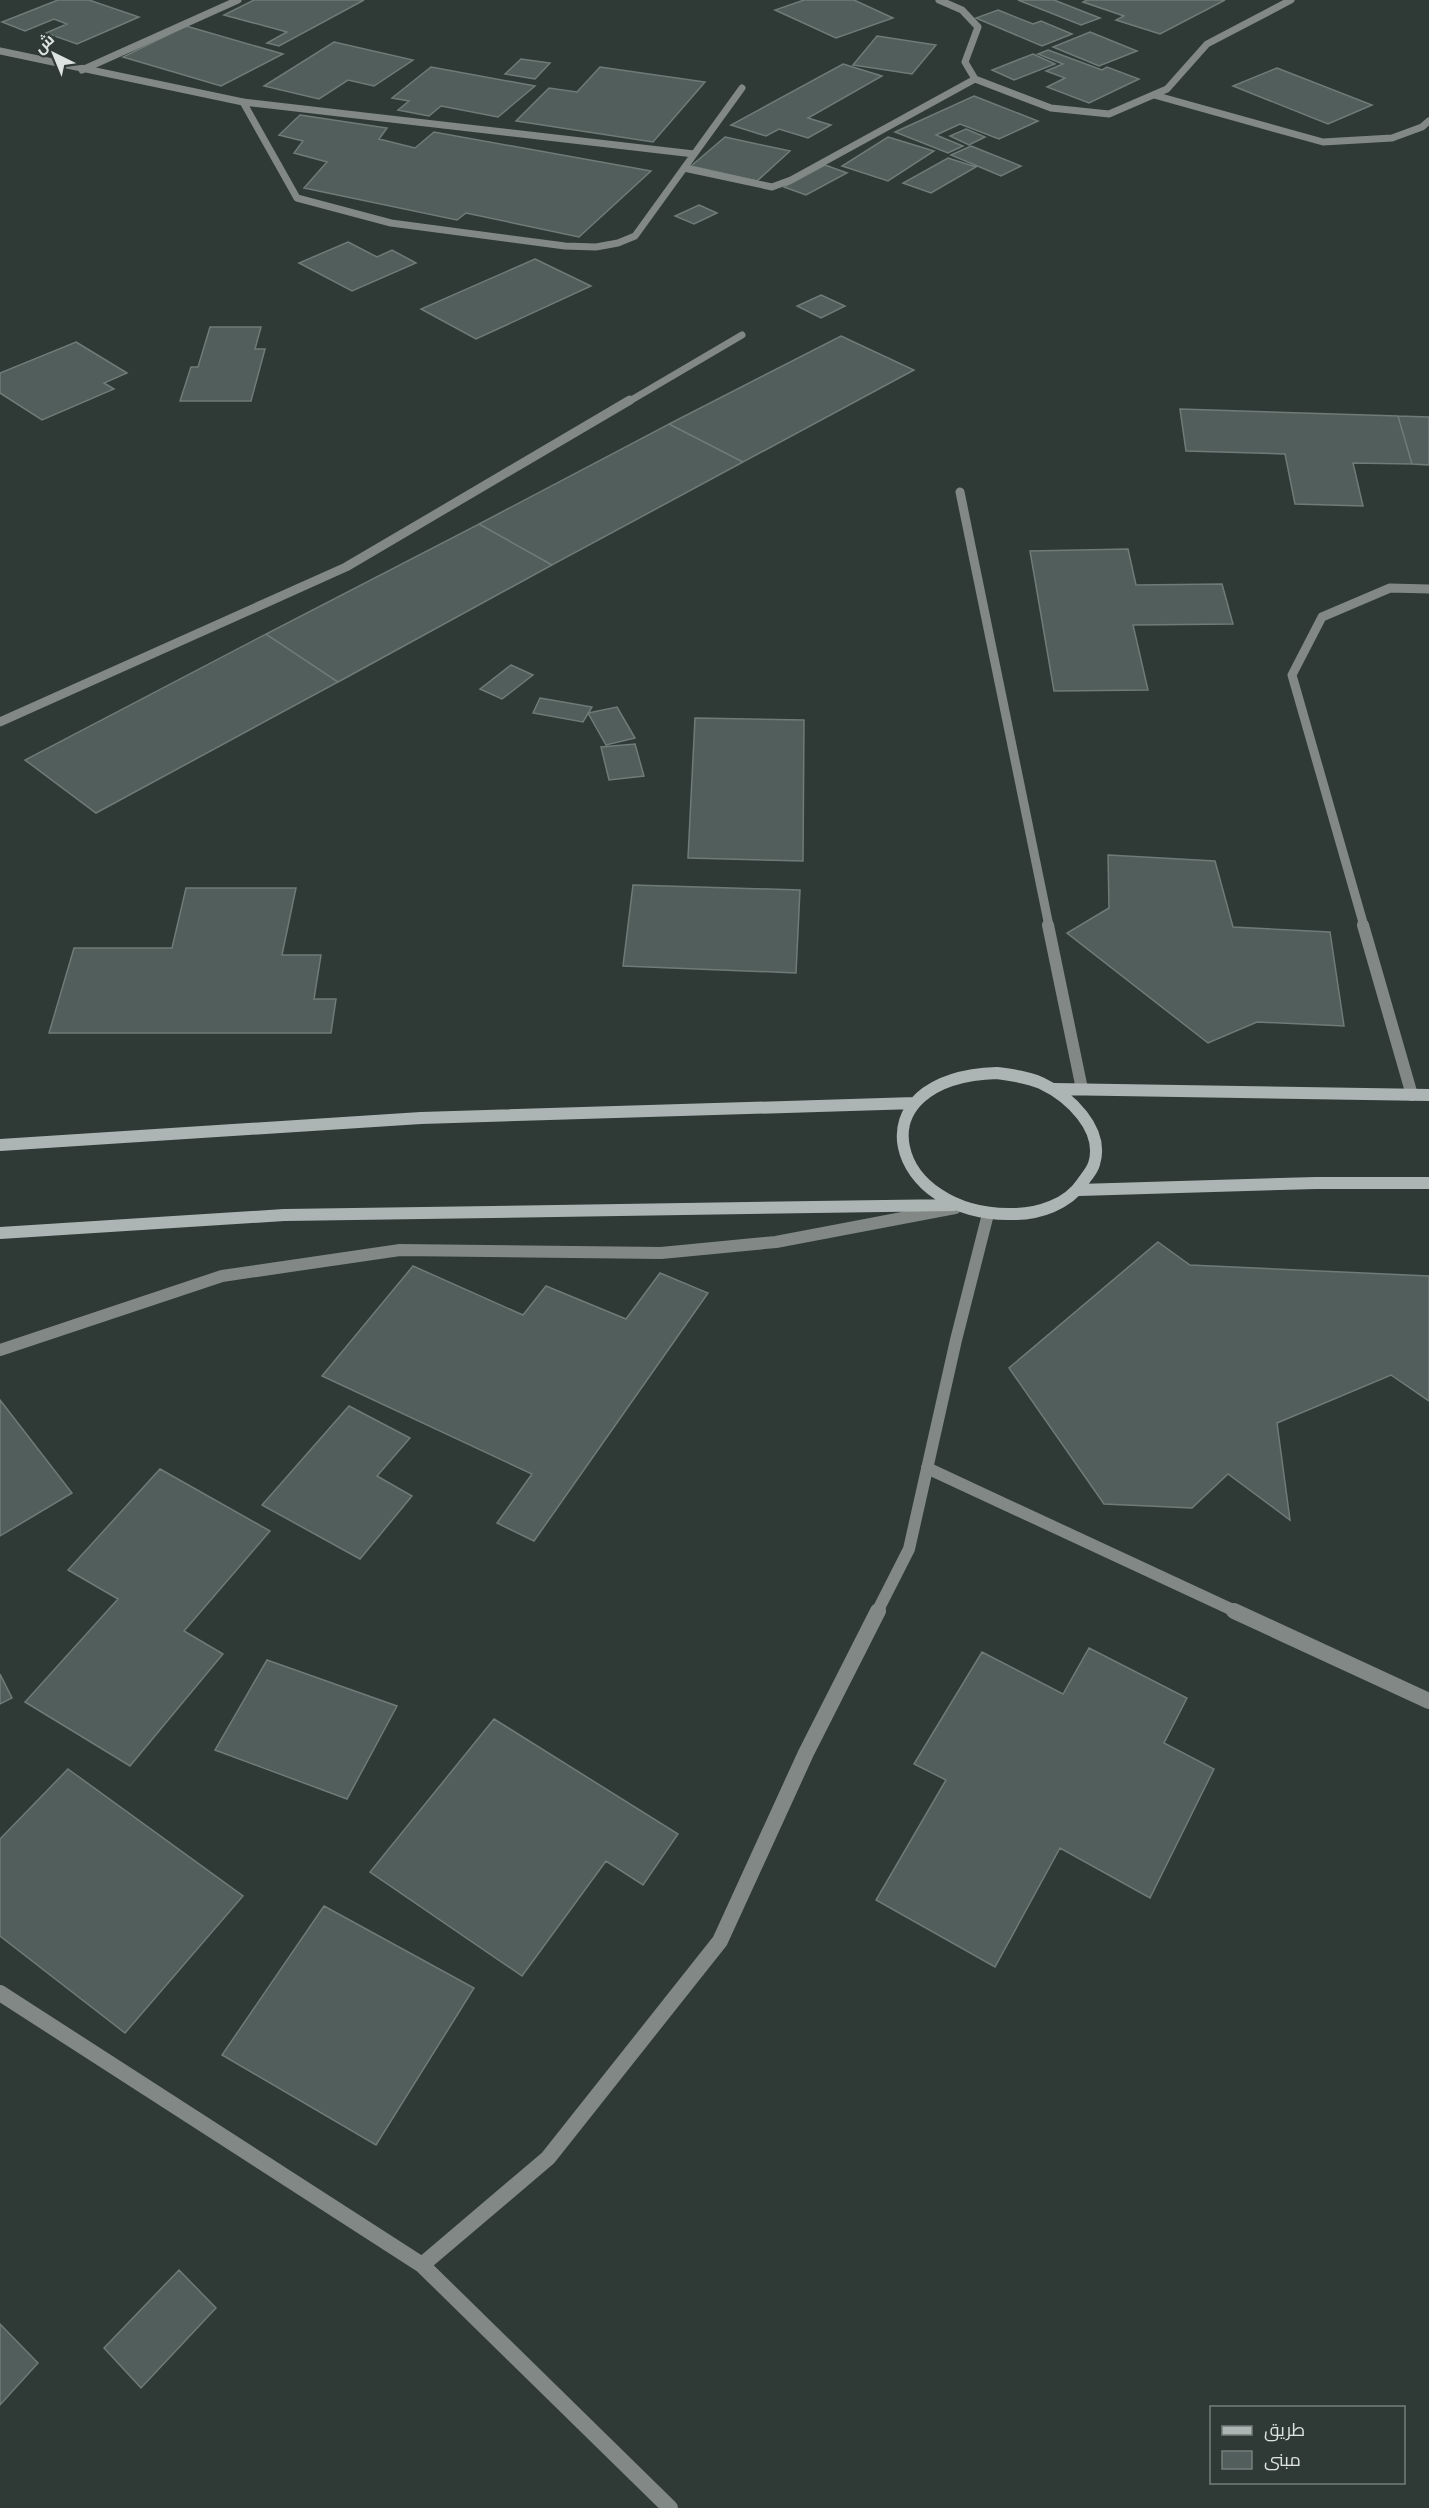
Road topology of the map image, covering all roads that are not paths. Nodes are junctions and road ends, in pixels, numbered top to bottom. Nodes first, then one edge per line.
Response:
1 (238, 0) edge
2 (939, 0) edge
3 (1291, 0) edge
4 (0, 51) edge
5 (82, 70) junction
6 (975, 79) junction
7 (741, 88) dead end
8 (1154, 94) junction
9 (243, 102) junction
10 (1429, 121) edge
11 (694, 154) junction
12 (684, 168) junction
13 (742, 336) dead end
14 (960, 492) dead end
15 (1429, 588) edge
16 (0, 722) edge
17 (1054, 1089) junction
18 (1082, 1089) junction
19 (1412, 1095) junction
20 (1429, 1095) edge
21 (915, 1103) junction
22 (0, 1144) edge
23 (1429, 1183) edge
24 (1079, 1190) junction
25 (958, 1206) junction
26 (988, 1214) junction
27 (0, 1233) edge
28 (0, 1350) edge
29 (927, 1468) junction
30 (1429, 1701) edge
31 (0, 1993) edge
32 (422, 2265) junction
33 (670, 2508) edge

1 - 5 street
2 - 6 street
3 - 8 street
4 - 5 street
5 - 9 street
6 - 8 street
6 - 12 street
7 - 11 street
8 - 10 street
9 - 11 street
9 - 12 street
11 - 12 street
13 - 16 street
14 - 18 street
15 - 19 street
17 - 18 main road
17 - 21 main road
17 - 24 main road
18 - 19 main road
19 - 20 main road
21 - 22 main road
21 - 25 main road
23 - 24 main road
24 - 26 main road
25 - 26 main road
25 - 27 main road
25 - 28 street
26 - 29 street
29 - 30 street
29 - 32 street
31 - 32 street
32 - 33 street

